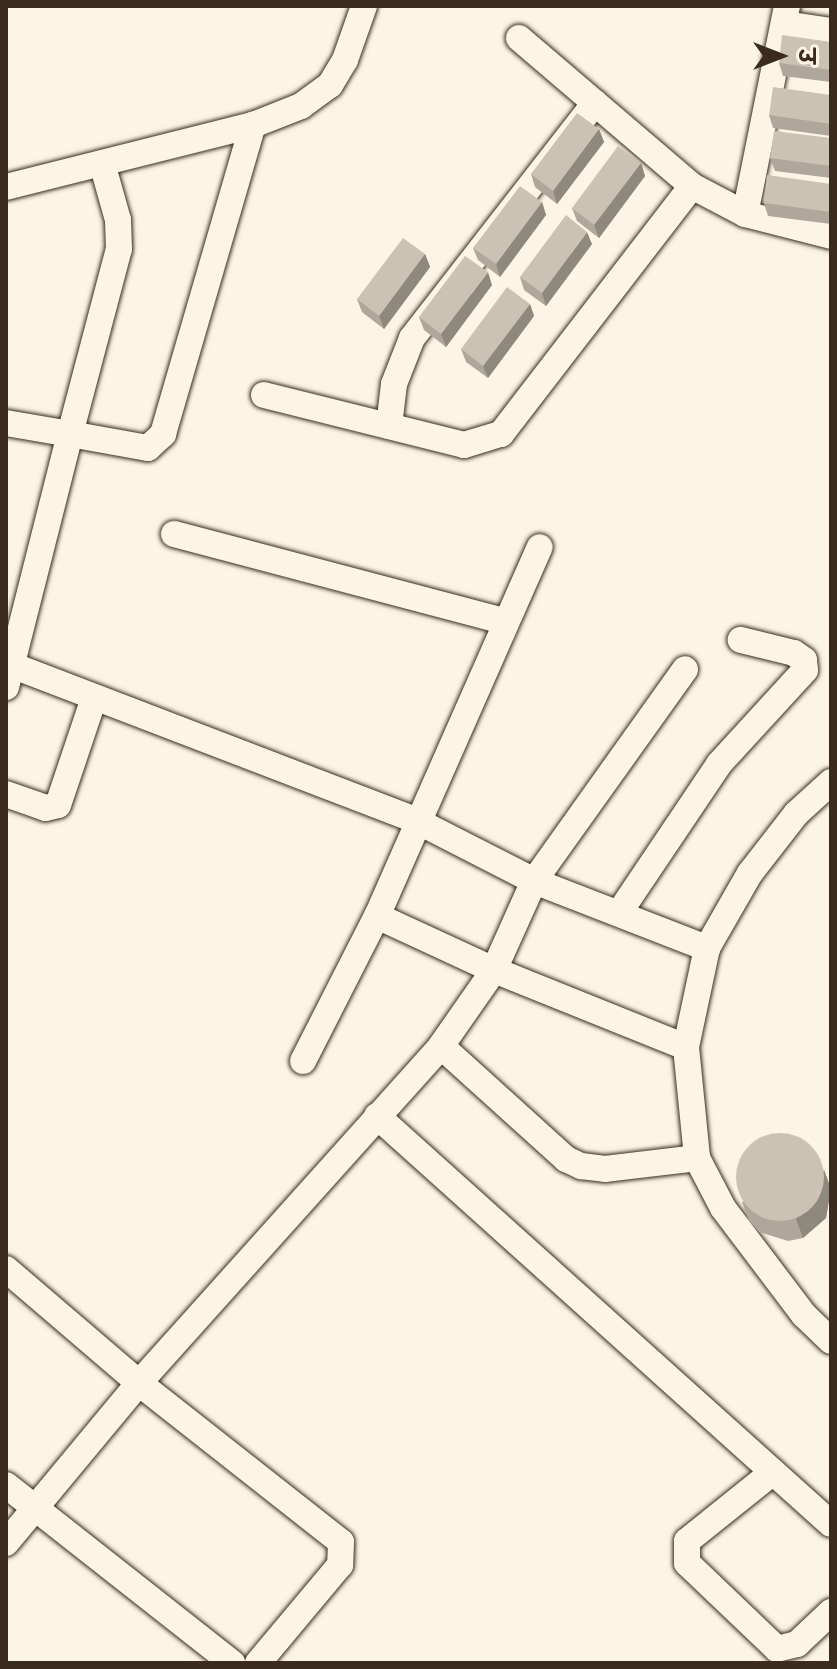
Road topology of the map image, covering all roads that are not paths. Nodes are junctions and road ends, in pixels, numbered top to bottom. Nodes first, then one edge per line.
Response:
1 (364, 6) edge
2 (786, 15) edge
3 (831, 31) edge
4 (519, 38) dead end
5 (595, 103) junction
6 (253, 125) junction
7 (102, 163) junction
8 (692, 186) junction
9 (6, 187) edge
10 (745, 214) junction
11 (831, 236) edge
12 (264, 395) dead end
13 (6, 423) edge
14 (389, 426) junction
15 (70, 434) junction
16 (174, 534) dead end
17 (540, 547) dead end
18 (504, 621) junction
19 (741, 640) dead end
20 (685, 669) dead end
21 (10, 677) edge
22 (94, 698) junction
23 (831, 782) edge
24 (6, 794) edge
25 (417, 821) junction
26 (534, 881) junction
27 (619, 913) junction
28 (377, 916) junction
29 (707, 948) junction
30 (494, 970) junction
31 (441, 1046) junction
32 (686, 1047) junction
33 (303, 1061) dead end
34 (377, 1116) junction
35 (697, 1158) junction
36 (6, 1269) edge
37 (831, 1341) edge
38 (139, 1383) junction
39 (773, 1472) junction
40 (6, 1485) edge
41 (36, 1509) junction
42 (831, 1524) edge
43 (6, 1543) edge
44 (831, 1612) edge
45 (232, 1663) edge
46 (258, 1663) edge

1 - 6 street
2 - 3 street
2 - 10 street
4 - 5 street
5 - 8 street
5 - 14 street
6 - 7 street
6 - 15 street
7 - 9 street
7 - 15 street
8 - 10 street
8 - 14 street
10 - 11 street
12 - 14 street
13 - 15 street
15 - 21 street
16 - 18 street
17 - 18 street
18 - 25 street
19 - 27 street
20 - 26 street
21 - 22 street
22 - 24 street
22 - 25 street
23 - 29 street
25 - 26 street
25 - 28 street
26 - 27 street
26 - 30 street
27 - 29 street
28 - 30 street
28 - 33 street
29 - 32 street
30 - 31 street
30 - 32 street
31 - 34 street
31 - 35 street
32 - 35 street
34 - 38 street
34 - 39 street
35 - 37 street
36 - 38 street
38 - 41 street
38 - 46 street
39 - 42 street
39 - 44 street
40 - 41 street
41 - 43 street
41 - 45 street

